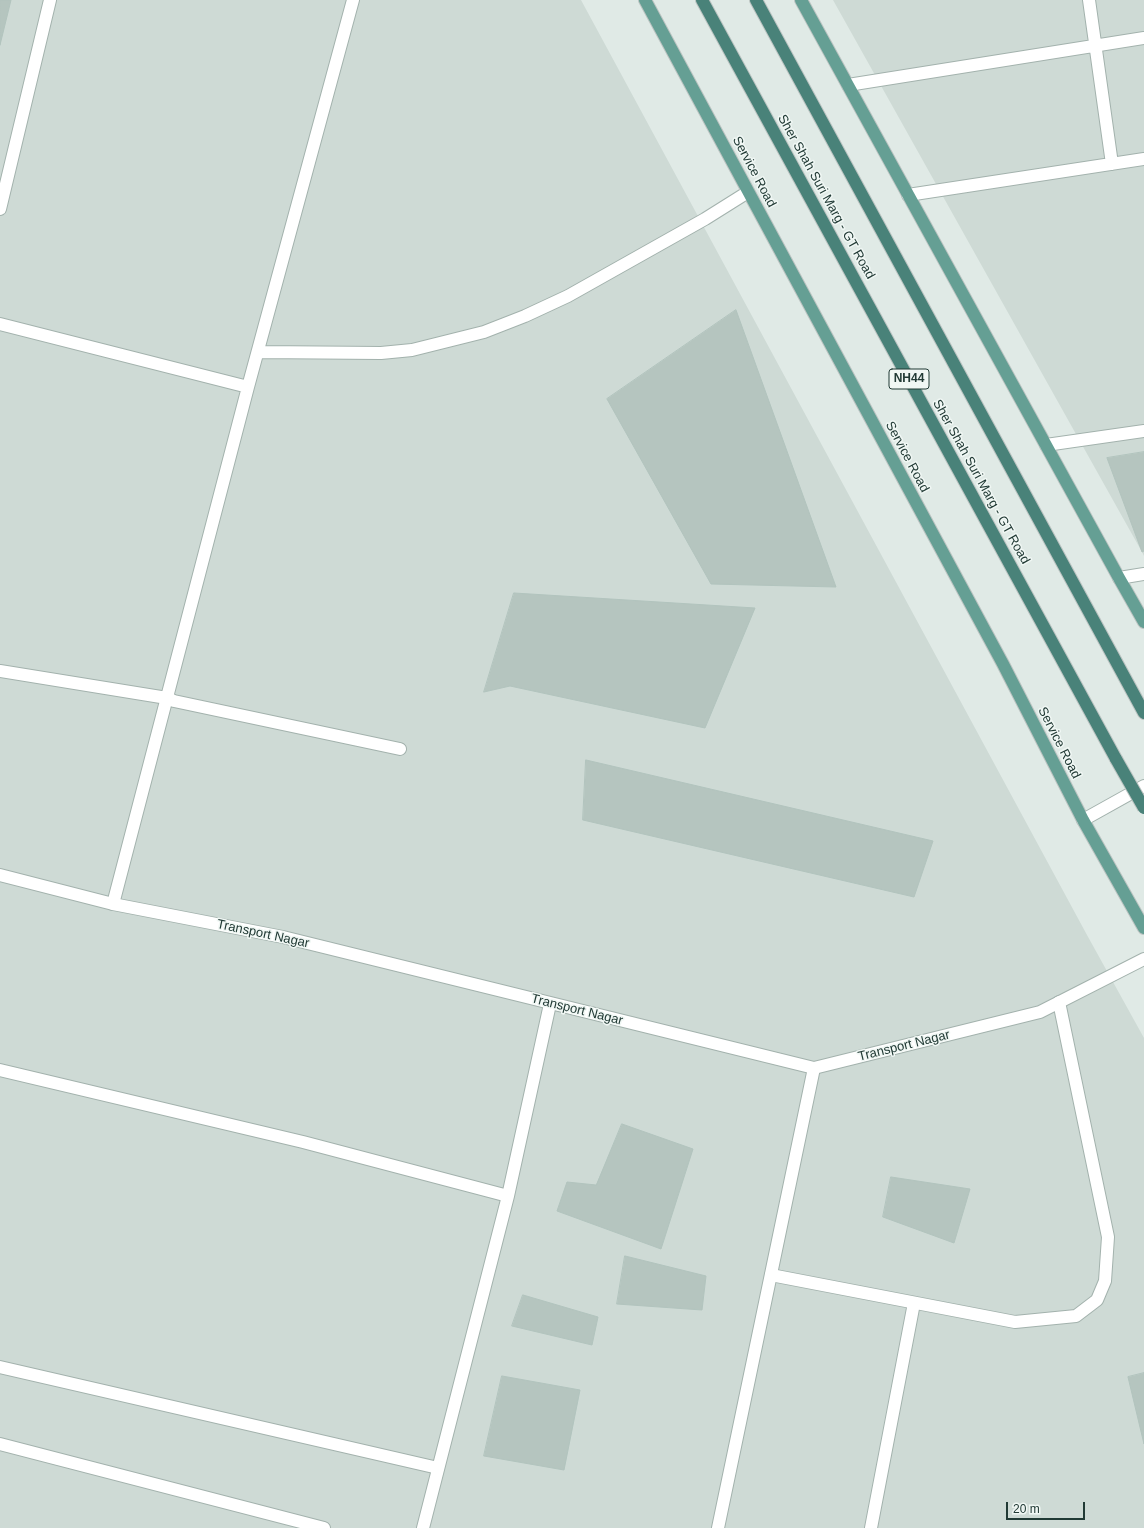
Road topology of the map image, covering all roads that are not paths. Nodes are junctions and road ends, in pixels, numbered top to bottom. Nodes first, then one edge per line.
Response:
1 (50, 0) edge
2 (353, 0) edge
3 (645, 0) edge
4 (702, 0) edge
5 (756, 0) edge
6 (801, 0) edge
7 (1088, 0) edge
8 (1144, 38) edge
9 (1095, 46) junction
10 (848, 85) junction
11 (1144, 159) edge
12 (1112, 164) junction
13 (748, 192) junction
14 (908, 195) junction
15 (0, 209) edge
16 (0, 324) edge
17 (258, 352) junction
18 (248, 387) junction
19 (1144, 431) edge
20 (1046, 445) junction
21 (1144, 574) edge
22 (1119, 578) junction
23 (1144, 622) edge
24 (0, 671) edge
25 (167, 698) junction
26 (1144, 713) edge
27 (400, 749) dead end
28 (1144, 786) edge
29 (1144, 808) edge
30 (1083, 820) junction
31 (0, 875) edge
32 (113, 904) junction
33 (1144, 928) edge
34 (1144, 958) edge
35 (1060, 1002) junction
36 (550, 1004) junction
37 (814, 1068) junction
38 (0, 1070) edge
39 (508, 1196) junction
40 (771, 1275) junction
41 (914, 1303) junction
42 (0, 1367) edge
43 (0, 1444) edge
44 (438, 1468) junction
45 (324, 1528) edge
46 (423, 1528) edge
47 (718, 1528) edge
48 (871, 1528) edge

1 - 15 street
2 - 17 street
3 - 13 main road, Service Road
4 - 29 highway, Sher Shah Suri Marg - GT Road / NH44, bridge
5 - 26 highway
6 - 10 main road
7 - 9 street
8 - 9 street
9 - 10 street
9 - 12 street
10 - 14 main road
11 - 12 street
12 - 14 street
13 - 17 street
13 - 30 main road, Service Road
14 - 20 main road
16 - 18 street
17 - 18 street
18 - 25 street
19 - 20 street
20 - 22 main road
21 - 22 street
22 - 23 main road
24 - 25 street
25 - 27 street
25 - 32 street
28 - 30 street
30 - 33 main road, Service Road
31 - 32 street, Transport Nagar
32 - 36 street, Transport Nagar
34 - 35 street, Transport Nagar
35 - 37 street, Transport Nagar
35 - 41 street
36 - 37 street, Transport Nagar
36 - 39 street
37 - 40 street
38 - 39 street
39 - 44 street
40 - 41 street
40 - 47 street
41 - 48 street
42 - 44 street
43 - 45 street
44 - 46 street

